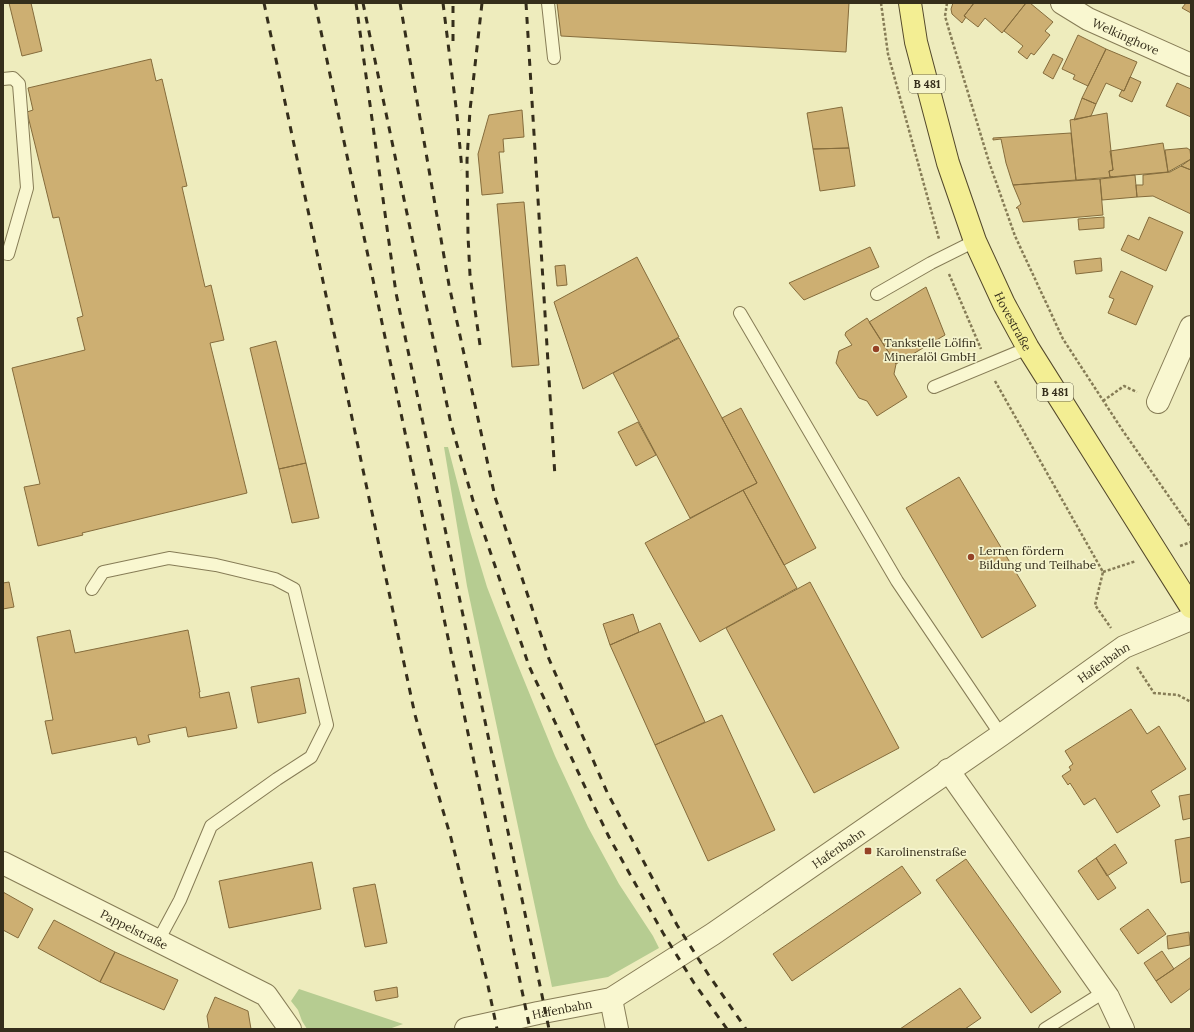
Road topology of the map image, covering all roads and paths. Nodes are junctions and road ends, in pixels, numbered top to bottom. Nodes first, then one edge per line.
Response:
1 (548, 3) edge
2 (882, 3) edge
3 (910, 3) edge
4 (947, 3) edge
5 (1062, 3) edge
6 (554, 58) dead end
7 (1191, 65) edge
8 (3, 79) edge
9 (975, 241) junction
10 (3, 253) edge
11 (944, 256) junction
12 (877, 294) dead end
13 (740, 313) dead end
14 (1191, 327) edge
15 (1028, 348) junction
16 (988, 365) junction
17 (934, 388) dead end
18 (1103, 401) junction
19 (1158, 402) joint
20 (1191, 528) edge
21 (92, 589) dead end
22 (1191, 607) edge
23 (1101, 613) dead end
24 (1191, 619) edge
25 (1142, 674) dead end
26 (1191, 702) edge
27 (1001, 735) junction
28 (948, 770) junction
29 (3, 863) edge
30 (158, 941) junction
31 (1104, 992) junction
32 (612, 999) junction
33 (290, 1029) edge
34 (466, 1029) edge
35 (617, 1029) edge
36 (1045, 1029) edge
37 (1123, 1029) edge

1 - 6 lane
2 - 11 path
3 - 9 main road, Hovestraße / B 481
4 - 18 path
5 - 7 street, Welkinghove
8 - 10 lane
9 - 11 lane
9 - 15 main road, Hovestraße / B 481
11 - 12 lane
11 - 16 path
13 - 27 lane
14 - 19 street
15 - 16 lane
15 - 22 main road, Hovestraße / B 481
16 - 17 lane
16 - 23 path
18 - 19 path
18 - 20 path
21 - 30 lane
24 - 27 street, Hafenbahn
25 - 26 path
27 - 28 street, Hafenbahn
28 - 31 street
28 - 32 street, Hafenbahn
29 - 30 street, Pappelstraße
30 - 33 street, Pappelstraße
31 - 36 lane
31 - 37 street
32 - 34 street, Hafenbahn
32 - 35 street

